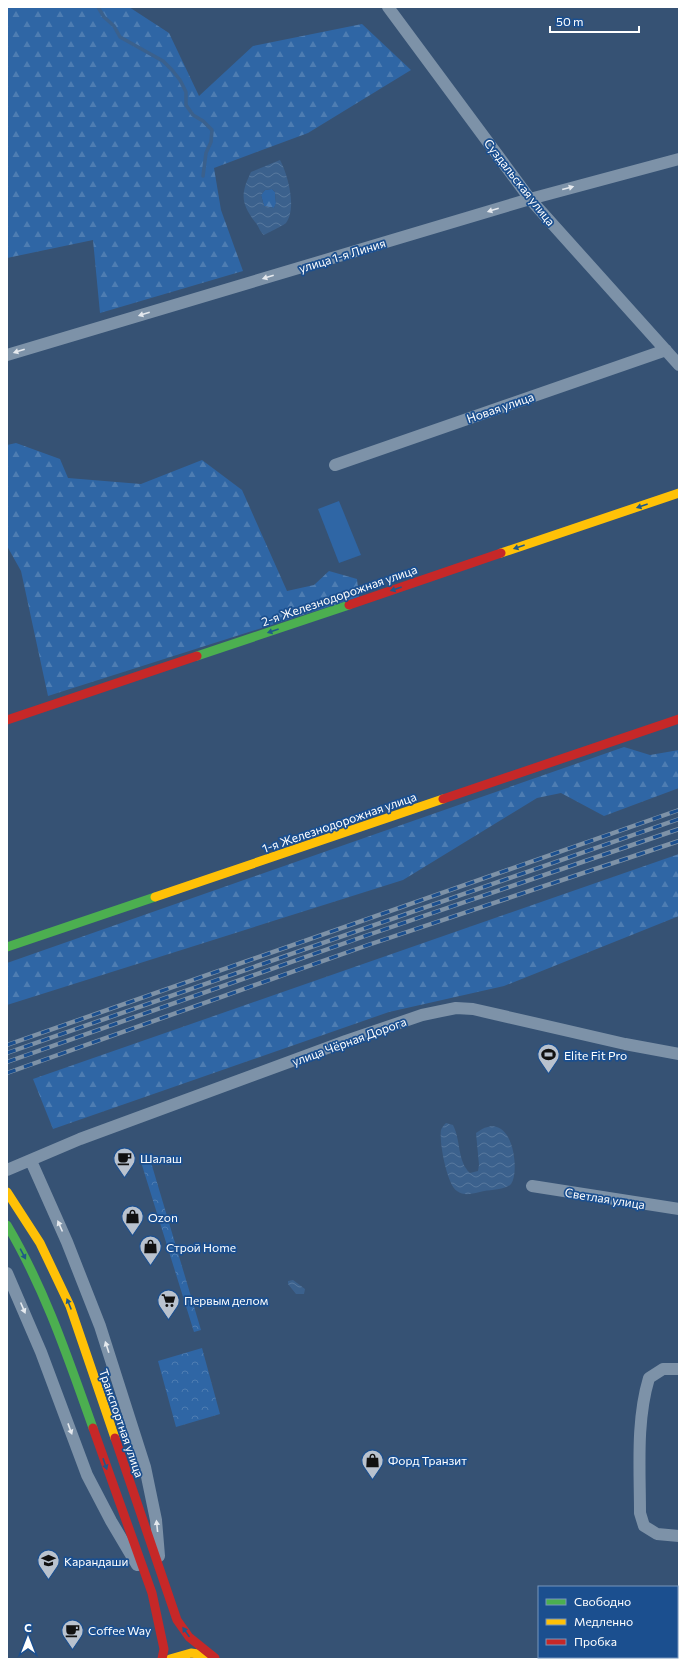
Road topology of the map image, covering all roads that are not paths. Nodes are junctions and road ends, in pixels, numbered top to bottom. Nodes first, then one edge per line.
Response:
1 (388, 7) edge
2 (679, 159) edge
3 (530, 199) junction
4 (666, 350) junction
5 (7, 355) edge
6 (679, 365) edge
7 (335, 465) dead end
8 (679, 493) edge
9 (679, 719) edge
10 (7, 720) edge
11 (7, 947) edge
12 (679, 1054) edge
13 (31, 1161) junction
14 (7, 1170) edge
15 (532, 1186) dead end
16 (7, 1192) edge
17 (679, 1209) edge
18 (7, 1225) edge
19 (7, 1273) edge
20 (679, 1369) edge
21 (679, 1536) edge
22 (162, 1579) junction
23 (149, 1584) junction
24 (216, 1658) edge
25 (162, 1659) edge
26 (170, 1659) edge

1 - 3 street, Суздальская улица
3 -> 2 street, улица 1-я Линия
3 - 4 street, Суздальская улица
3 -> 5 street, улица 1-я Линия
4 - 6 street, Суздальская улица
4 - 7 street, Новая улица
8 -> 10 street, 2-я Железнодорожная улица
9 - 11 street, 1-я Железнодорожная улица
12 - 13 street, улица Чёрная Дорога
13 - 14 street, улица Чёрная Дорога
22 -> 13 street
15 - 17 street, Светлая улица
22 -> 16 street, Транспортная улица
18 -> 23 street
19 -> 23 street
20 - 21 street
24 -> 22 street, Транспортная улица
23 - 25 street
24 - 26 street

